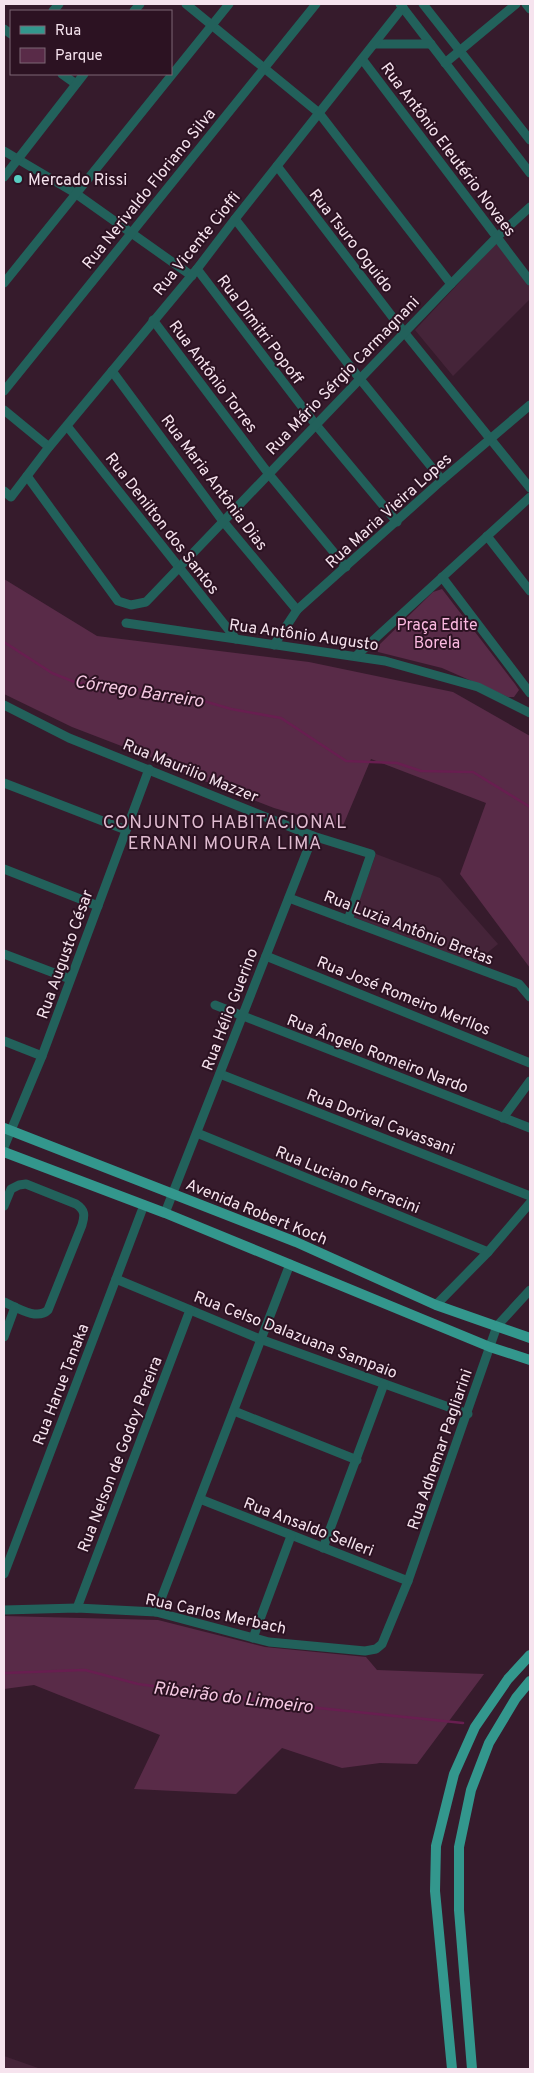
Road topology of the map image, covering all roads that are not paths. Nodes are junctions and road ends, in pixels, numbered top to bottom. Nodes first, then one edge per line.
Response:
1 (186, 4) edge
2 (230, 4) edge
3 (316, 4) edge
4 (423, 4) edge
5 (516, 4) edge
6 (526, 4) edge
7 (402, 6) edge
8 (530, 9) edge
9 (212, 26) junction
10 (374, 44) junction
11 (431, 44) junction
12 (460, 51) junction
13 (362, 58) junction
14 (445, 63) junction
15 (265, 67) junction
16 (63, 75) edge
17 (83, 75) edge
18 (172, 75) edge
19 (172, 75) edge
20 (76, 84) junction
21 (319, 113) junction
22 (530, 140) edge
23 (4, 151) edge
24 (18, 160) junction
25 (277, 166) junction
26 (530, 173) edge
27 (4, 177) edge
28 (75, 193) junction
29 (530, 207) edge
30 (235, 219) junction
31 (132, 233) junction
32 (497, 237) junction
33 (194, 273) junction
34 (530, 281) edge
35 (4, 283) edge
36 (451, 284) junction
37 (153, 320) junction
38 (404, 332) junction
39 (112, 371) junction
40 (360, 379) junction
41 (4, 391) edge
42 (530, 405) edge
43 (4, 410) edge
44 (316, 425) junction
45 (67, 426) junction
46 (492, 440) junction
47 (49, 447) junction
48 (268, 473) junction
49 (27, 476) junction
50 (442, 480) junction
51 (530, 488) edge
52 (7, 494) edge
53 (530, 497) edge
54 (222, 520) junction
55 (397, 522) junction
56 (487, 536) junction
57 (177, 567) junction
58 (346, 567) junction
59 (442, 577) junction
60 (530, 591) edge
61 (297, 610) junction
62 (126, 623) dead end
63 (236, 639) junction
64 (274, 645) junction
65 (356, 656) junction
66 (530, 692) edge
67 (4, 705) edge
68 (530, 713) edge
69 (149, 769) junction
70 (4, 783) edge
71 (126, 830) junction
72 (313, 836) junction
73 (4, 869) edge
74 (289, 898) junction
75 (98, 906) junction
76 (348, 920) junction
77 (4, 954) edge
78 (266, 956) junction
79 (70, 979) junction
80 (530, 997) edge
81 (215, 1004) dead end
82 (242, 1017) junction
83 (4, 1041) edge
84 (42, 1056) junction
85 (530, 1062) edge
86 (220, 1074) junction
87 (530, 1081) edge
88 (503, 1118) junction
89 (530, 1128) edge
90 (8, 1130) edge
91 (197, 1133) junction
92 (4, 1147) edge
93 (4, 1152) edge
94 (173, 1194) junction
95 (530, 1196) edge
96 (530, 1203) edge
97 (144, 1205) junction
98 (4, 1206) edge
99 (165, 1213) junction
100 (488, 1252) junction
101 (290, 1264) junction
102 (116, 1279) junction
103 (530, 1290) edge
104 (4, 1302) edge
105 (436, 1305) junction
106 (15, 1307) junction
107 (190, 1310) junction
108 (497, 1326) junction
109 (4, 1338) edge
110 (530, 1338) edge
111 (260, 1339) junction
112 (490, 1347) junction
113 (530, 1360) edge
114 (384, 1384) junction
115 (234, 1411) junction
116 (468, 1414) junction
117 (357, 1460) junction
118 (200, 1500) junction
119 (291, 1536) junction
120 (323, 1548) junction
121 (4, 1574) edge
122 (408, 1581) junction
123 (77, 1608) junction
124 (4, 1610) edge
125 (156, 1612) junction
126 (253, 1638) junction
127 (530, 1655) edge
128 (530, 1681) edge
129 (452, 2069) edge
130 (472, 2069) edge

1 - 9 street
2 - 9 street
3 - 15 street, Rua Nerivaldo Floriano Silva
4 - 12 street
5 - 12 street
6 - 8 street
7 - 10 street, Rua Vicente Cioffi
7 - 11 street
9 - 15 street
9 - 19 street
10 - 11 street
10 - 13 street, Rua Vicente Cioffi
11 - 14 street
12 - 14 street
12 - 22 street
13 - 21 street, Rua Vicente Cioffi
13 - 32 street, Rua Antônio Eleutério Novaes
14 - 26 street
15 - 21 street
15 - 31 street, Rua Nerivaldo Floriano Silva
16 - 20 street
17 - 20 street
18 - 28 street
20 - 24 street
21 - 25 street, Rua Vicente Cioffi
21 - 36 street
23 - 24 street, Rua Dimitri Popoff
24 - 27 street
24 - 28 street, Rua Dimitri Popoff
25 - 30 street, Rua Vicente Cioffi
25 - 38 street, Rua Tsuro Oguido
28 - 31 street, Rua Dimitri Popoff
28 - 35 street
29 - 32 street, Rua Mário Sérgio Carmagnani
30 - 33 street, Rua Vicente Cioffi
30 - 40 street
31 - 33 street, Rua Dimitri Popoff
31 - 41 street, Rua Nerivaldo Floriano Silva
32 - 34 street, Rua Antônio Eleutério Novaes
32 - 36 street, Rua Mário Sérgio Carmagnani
33 - 37 street, Rua Vicente Cioffi
33 - 44 street, Rua Dimitri Popoff
36 - 38 street, Rua Mário Sérgio Carmagnani
37 - 39 street, Rua Vicente Cioffi
37 - 48 street, Rua Antônio Torres
38 - 40 street, Rua Mário Sérgio Carmagnani
38 - 46 street, Rua Tsuro Oguido
39 - 45 street, Rua Vicente Cioffi
39 - 54 street, Rua Maria Antônia Dias
40 - 44 street, Rua Mário Sérgio Carmagnani
40 - 50 street
42 - 46 street, Rua Maria Vieira Lopes
43 - 47 street
44 - 48 street, Rua Mário Sérgio Carmagnani
44 - 55 street, Rua Dimitri Popoff
45 - 47 street, Rua Vicente Cioffi
45 - 57 street, Rua Denilton dos Santos
46 - 50 street, Rua Maria Vieira Lopes
46 - 51 street, Rua Tsuro Oguido
47 - 49 street, Rua Vicente Cioffi
48 - 54 street, Rua Mário Sérgio Carmagnani
48 - 58 street, Rua Antônio Torres
49 - 52 street, Rua Vicente Cioffi
49 - 57 street, Rua Mário Sérgio Carmagnani
50 - 55 street, Rua Maria Vieira Lopes
53 - 56 street
54 - 57 street, Rua Mário Sérgio Carmagnani
54 - 61 street, Rua Maria Antônia Dias
55 - 58 street, Rua Maria Vieira Lopes
56 - 59 street
56 - 60 street
57 - 63 street, Rua Denilton dos Santos
58 - 61 street, Rua Maria Vieira Lopes
59 - 65 street
59 - 66 street
61 - 64 street, Rua Maria Vieira Lopes
62 - 63 street, Rua Antônio Augusto
63 - 64 street, Rua Antônio Augusto
64 - 65 street, Rua Antônio Augusto
65 - 68 street, Rua Antônio Augusto
67 - 69 street, Rua Maurilio Mazzer
69 - 71 street, Rua Augusto César
69 - 72 street, Rua Maurilio Mazzer
70 - 71 street
71 - 75 street, Rua Augusto César
72 - 74 street, Rua Hélio Guerino
72 - 76 street, Rua Maurilio Mazzer
73 - 75 street
74 - 76 street, Rua Luzia Antônio Bretas
74 - 78 street, Rua Hélio Guerino
75 - 79 street, Rua Augusto César
76 - 80 street, Rua Luzia Antônio Bretas
77 - 79 street
78 - 82 street, Rua Hélio Guerino
78 - 85 street, Rua José Romeiro Merllos
79 - 84 street, Rua Augusto César
81 - 82 street, Rua Ângelo Romeiro Nardo
82 - 86 street, Rua Hélio Guerino
82 - 88 street, Rua Ângelo Romeiro Nardo
83 - 84 street
84 - 90 street, Rua Augusto César
86 - 91 street, Rua Hélio Guerino
86 - 95 street, Rua Dorival Cavassani
87 - 88 street
88 - 89 street, Rua Ângelo Romeiro Nardo
90 - 92 street, Rua Augusto César
90 - 94 main road, Avenida Robert Koch
91 - 94 street, Rua Hélio Guerino
91 - 100 street, Rua Luciano Ferracini
93 - 97 main road
94 - 99 street, Rua Hélio Guerino
94 - 105 main road, Avenida Robert Koch
96 - 100 street
97 - 99 main road
97 - 102 street, Rua Harue Tanaka
98 - 106 street
99 - 101 main road
100 - 105 street
101 - 111 street
101 - 112 main road
102 - 107 street, Rua Celso Dalazuana Sampaio
102 - 121 street, Rua Harue Tanaka
103 - 108 street
104 - 106 street
105 - 108 main road, Avenida Robert Koch
106 - 109 street
107 - 111 street, Rua Celso Dalazuana Sampaio
107 - 123 street, Rua Nelson de Godoy Pereira
108 - 110 main road, Avenida Robert Koch
108 - 112 street, Rua Adhemar Pagliarini
111 - 114 street, Rua Celso Dalazuana Sampaio
111 - 115 street
112 - 113 main road
112 - 116 street, Rua Adhemar Pagliarini
114 - 116 street, Rua Celso Dalazuana Sampaio
114 - 117 street
115 - 117 street
115 - 118 street
116 - 122 street, Rua Adhemar Pagliarini
117 - 120 street
118 - 119 street, Rua Ansaldo Selleri
118 - 125 street
119 - 120 street, Rua Ansaldo Selleri
119 - 126 street
120 - 122 street, Rua Ansaldo Selleri
122 - 126 street, Rua Carlos Merbach
123 - 124 street, Rua Carlos Merbach
123 - 125 street, Rua Carlos Merbach
125 - 126 street, Rua Carlos Merbach
127 - 129 main road
128 - 130 main road

